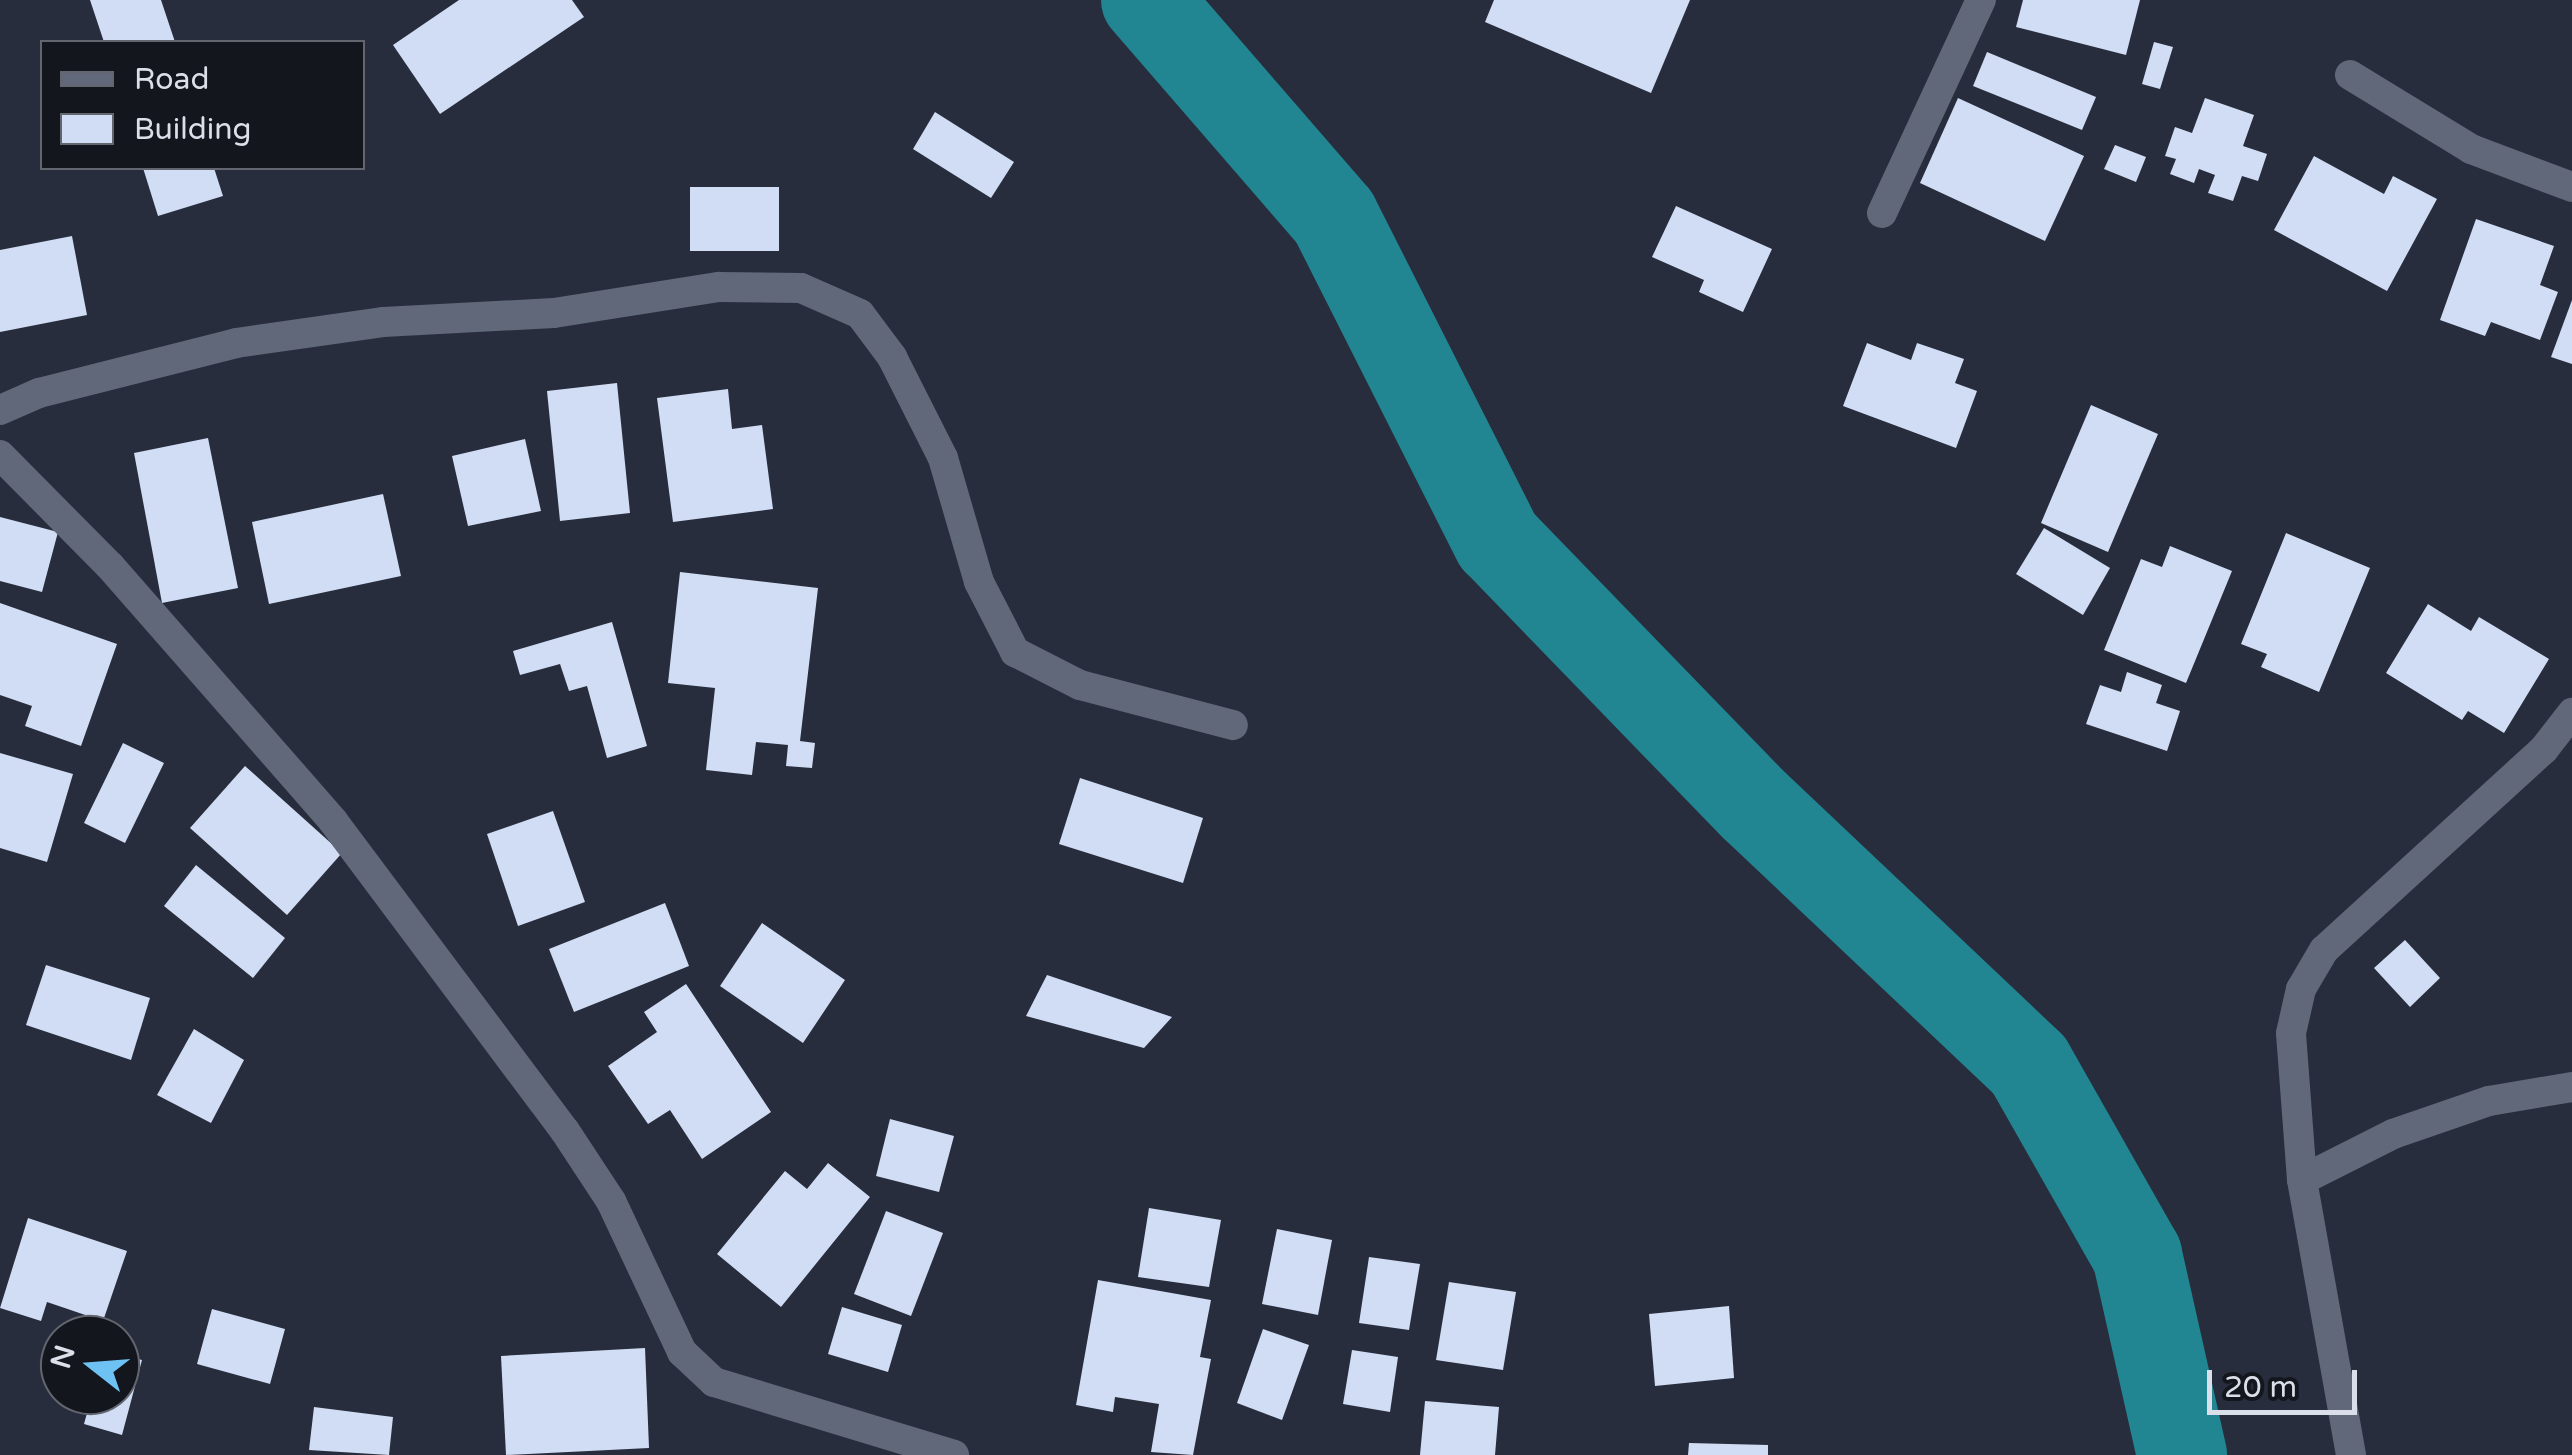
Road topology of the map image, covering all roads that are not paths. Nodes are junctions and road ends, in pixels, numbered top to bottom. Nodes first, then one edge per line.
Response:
1 (1982, 0) edge
2 (2350, 74) dead end
3 (2572, 188) edge
4 (1882, 214) dead end
5 (0, 410) edge
6 (0, 455) edge
7 (2572, 714) edge
8 (1233, 725) dead end
9 (2572, 1087) edge
10 (2302, 1180) junction
11 (954, 1455) edge
12 (2351, 1455) edge

1 - 4 street
2 - 3 street
5 - 8 street
6 - 11 street
7 - 10 street
9 - 10 street
10 - 12 street

